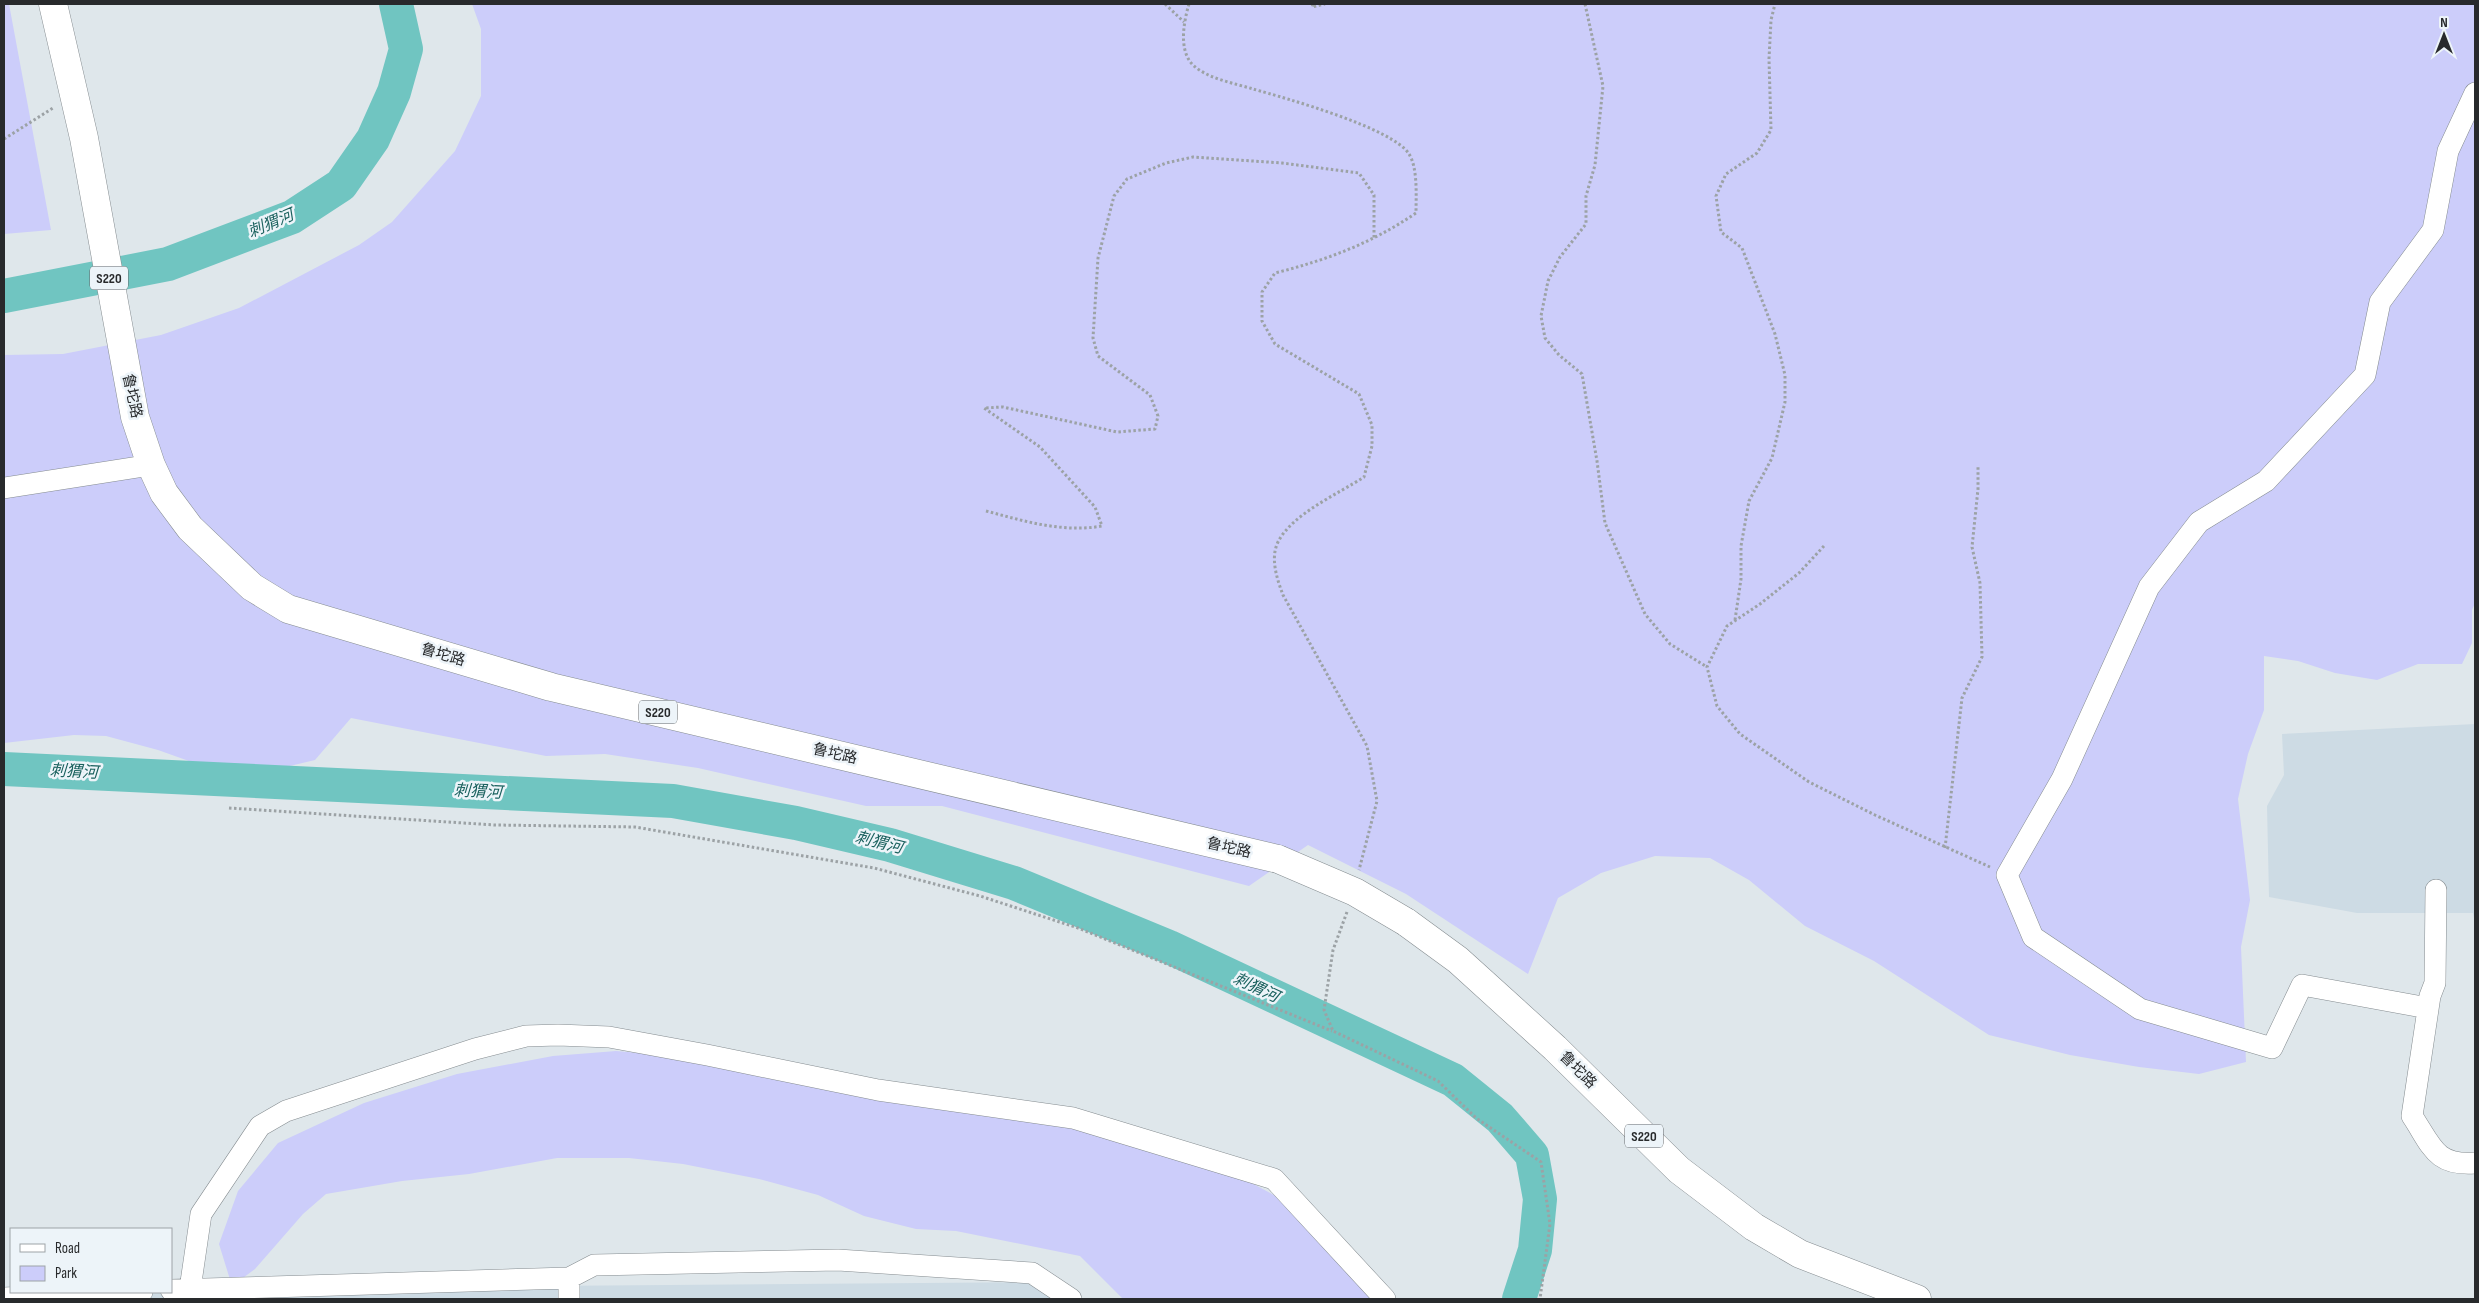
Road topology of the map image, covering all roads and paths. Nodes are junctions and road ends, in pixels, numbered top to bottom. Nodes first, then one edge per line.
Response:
1 (53, 4) edge
2 (1165, 4) edge
3 (1189, 4) edge
4 (1313, 4) edge
5 (1325, 4) edge
6 (1585, 4) edge
7 (1775, 4) edge
8 (1184, 22) junction
9 (2475, 93) edge
10 (76, 103) junction
11 (4, 139) edge
12 (1374, 239) junction
13 (151, 465) junction
14 (1978, 466) dead end
15 (4, 488) edge
16 (986, 511) dead end
17 (1824, 546) dead end
18 (1735, 620) junction
19 (1707, 667) junction
20 (229, 808) dead end
21 (1945, 848) junction
22 (2006, 875) junction
23 (1357, 879) dead end
24 (2436, 890) dead end
25 (1349, 908) dead end
26 (2428, 1008) junction
27 (1332, 1031) junction
28 (2475, 1163) edge
29 (569, 1278) junction
30 (181, 1290) edge
31 (119, 1293) edge
32 (4, 1298) edge
33 (569, 1299) edge
34 (1071, 1299) edge
35 (1384, 1299) edge
36 (1540, 1299) edge
37 (1917, 1299) edge

1 - 10 main road, 鲁坨路 / S220
2 - 8 path
3 - 8 path
4 - 5 path
6 - 19 path
7 - 18 path
8 - 12 path
9 - 22 street
10 - 11 path
10 - 13 main road, 鲁坨路 / S220
12 - 16 path
12 - 23 path
13 - 15 street
13 - 37 main road, 鲁坨路 / S220, bridge
14 - 21 path
17 - 18 path
18 - 19 path
19 - 21 path
20 - 27 path
21 - 22 path
22 - 26 street
24 - 26 street
25 - 27 path
26 - 28 street
27 - 36 path
29 - 30 street
29 - 33 street
29 - 34 street
30 - 35 street
31 - 32 street

